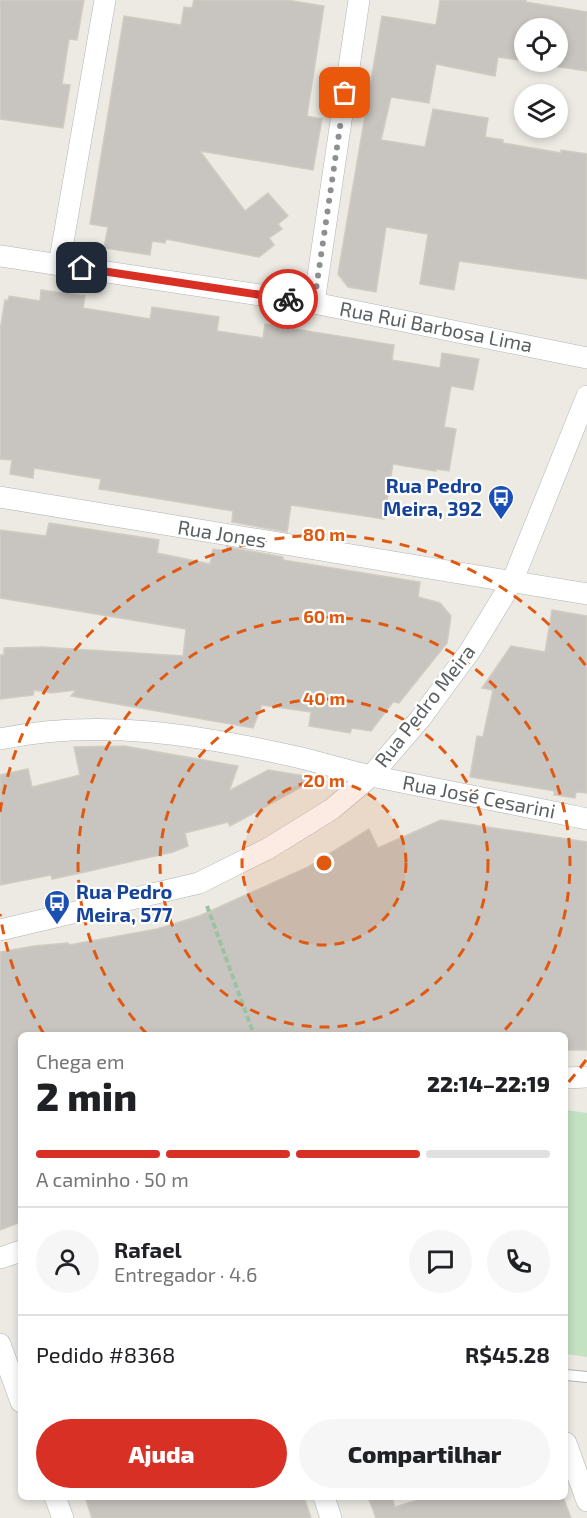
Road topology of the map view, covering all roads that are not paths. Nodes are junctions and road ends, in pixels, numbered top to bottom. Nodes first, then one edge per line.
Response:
1 (105, 0) edge
2 (359, 0) edge
3 (0, 256) edge
4 (59, 265) junction
5 (314, 303) junction
6 (587, 358) edge
7 (587, 396) edge
8 (0, 497) edge
9 (512, 582) junction
10 (587, 594) edge
11 (0, 739) edge
12 (371, 776) junction
13 (587, 819) edge
14 (0, 930) edge
15 (587, 1077) edge
16 (568, 1078) edge
17 (18, 1252) edge
18 (0, 1258) edge
19 (0, 1344) edge
20 (568, 1375) edge
21 (587, 1377) edge
22 (18, 1394) edge
23 (568, 1449) edge
24 (56, 1500) edge
25 (325, 1500) edge
26 (587, 1501) edge
27 (63, 1518) edge
28 (331, 1518) edge

1 - 4 street
2 - 5 street
3 - 4 street, Rua Rui Barbosa Lima
4 - 5 street, Rua Rui Barbosa Lima
5 - 6 street, Rua Rui Barbosa Lima
7 - 9 street, Rua Pedro Meira
8 - 9 street, Rua Jones
9 - 10 street, Rua Jones
9 - 12 street, Rua Pedro Meira
11 - 12 street, Rua José Cesarini
12 - 13 street, Rua José Cesarini
12 - 14 street, Rua Pedro Meira
15 - 16 street
17 - 18 street
19 - 22 street
20 - 21 lane
23 - 26 street
24 - 27 street
25 - 28 street

